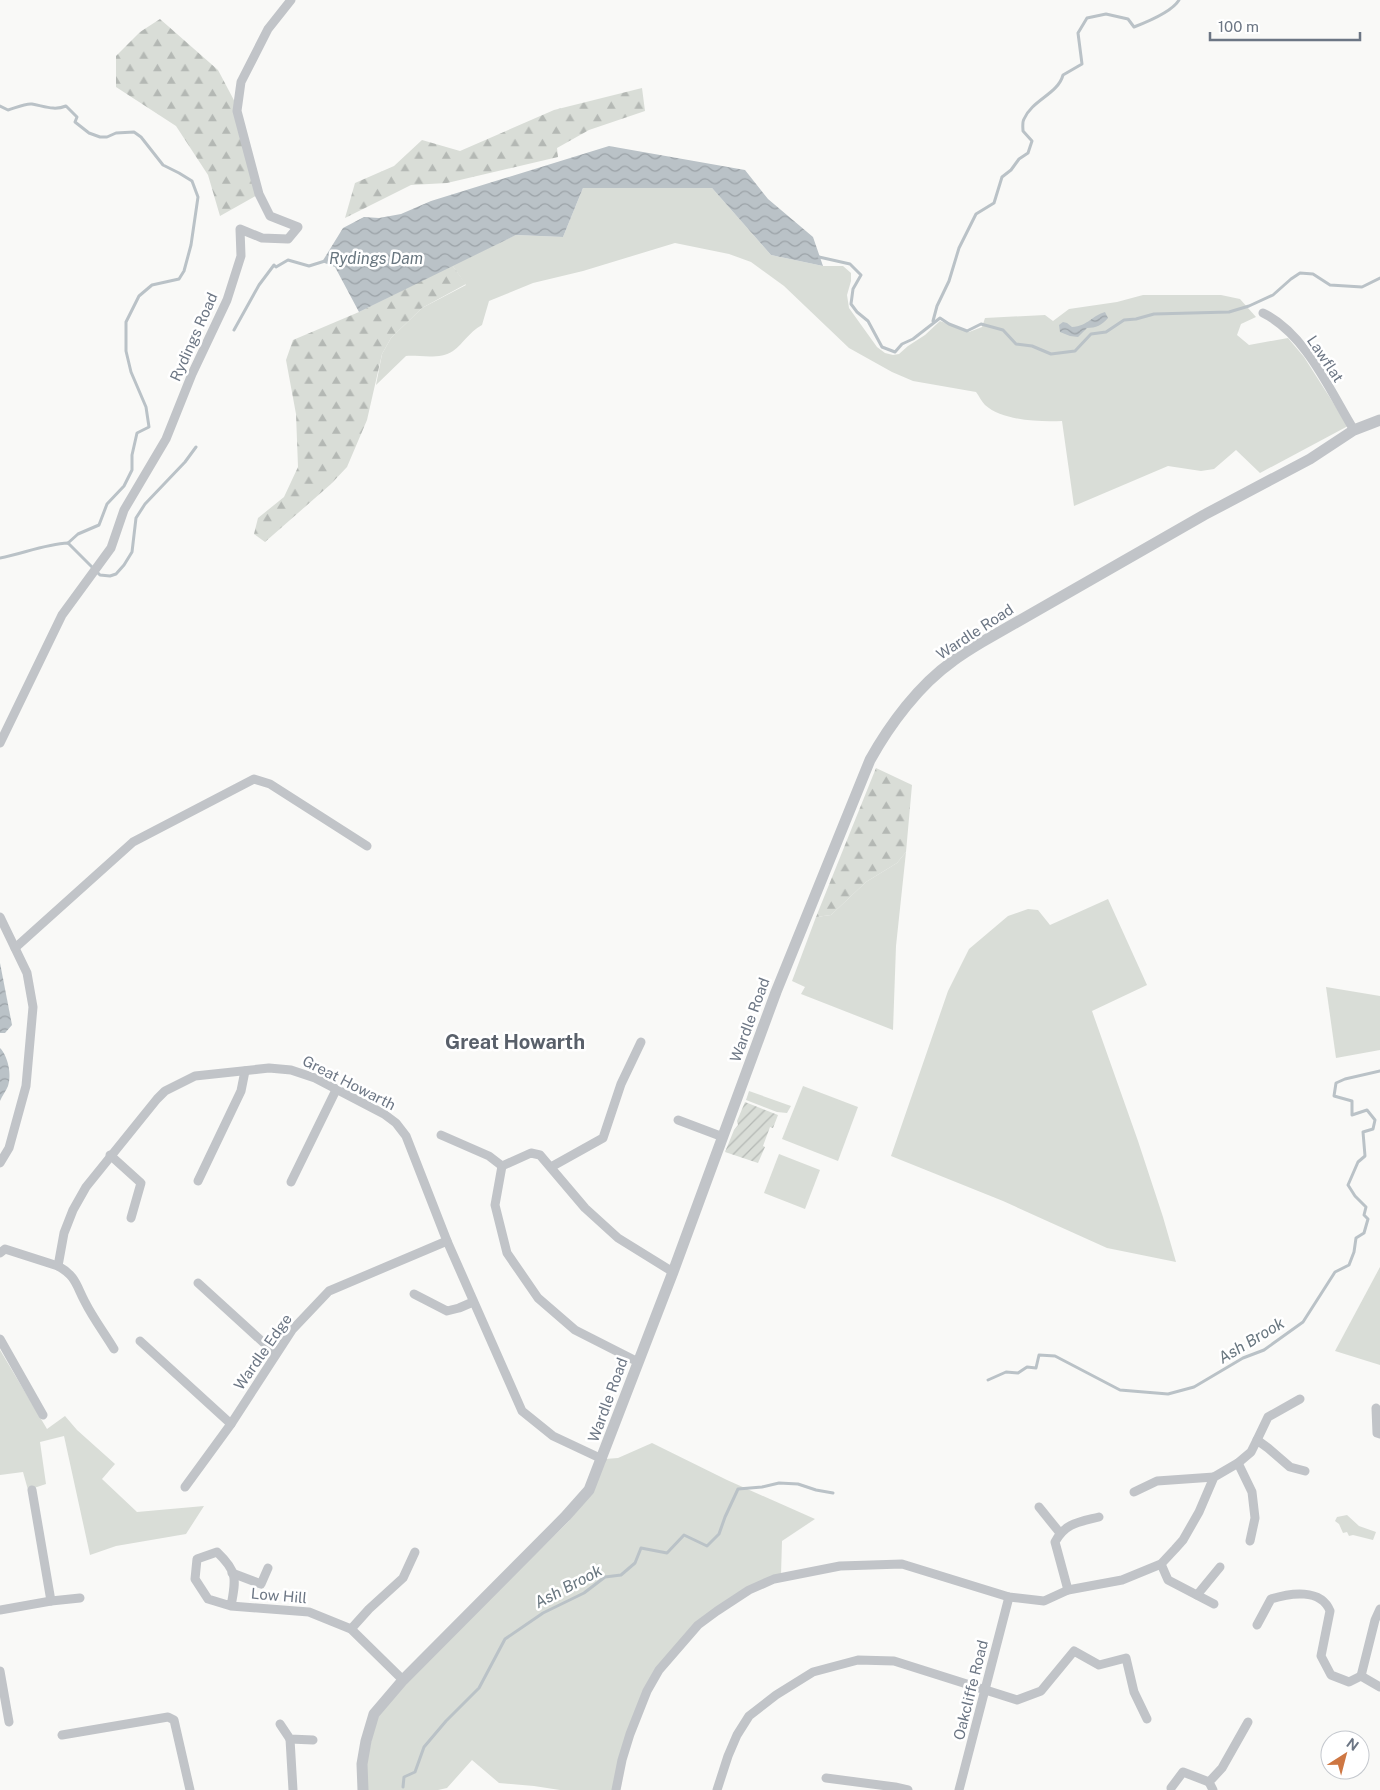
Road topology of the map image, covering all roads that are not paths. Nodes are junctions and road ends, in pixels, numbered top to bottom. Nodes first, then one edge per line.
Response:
1 (290, 0) edge
2 (1263, 313) dead end
3 (1380, 420) edge
4 (1356, 429) junction
5 (0, 742) edge
6 (367, 846) dead end
7 (0, 917) edge
8 (15, 948) junction
9 (641, 1042) dead end
10 (245, 1071) junction
11 (336, 1090) junction
12 (678, 1120) dead end
13 (441, 1136) dead end
14 (723, 1137) junction
15 (110, 1155) junction
16 (0, 1163) edge
17 (502, 1166) junction
18 (551, 1167) junction
19 (198, 1181) dead end
20 (291, 1182) dead end
21 (130, 1218) dead end
22 (447, 1241) junction
23 (0, 1253) edge
24 (58, 1266) junction
25 (673, 1272) junction
26 (198, 1283) dead end
27 (414, 1294) dead end
28 (473, 1302) junction
29 (0, 1338) edge
30 (140, 1341) dead end
31 (114, 1349) dead end
32 (276, 1354) junction
33 (638, 1362) junction
34 (1300, 1400) dead end
35 (1376, 1408) dead end
36 (43, 1415) dead end
37 (231, 1424) junction
38 (1380, 1434) edge
39 (1257, 1440) junction
40 (602, 1459) junction
41 (1238, 1463) junction
42 (1304, 1471) dead end
43 (1214, 1477) junction
44 (185, 1487) dead end
45 (32, 1490) dead end
46 (1134, 1492) dead end
47 (1039, 1506) dead end
48 (1099, 1517) dead end
49 (1060, 1533) junction
50 (1250, 1541) dead end
51 (416, 1552) dead end
52 (1160, 1564) junction
53 (1220, 1567) dead end
54 (268, 1568) dead end
55 (232, 1573) junction
56 (1068, 1590) junction
57 (1197, 1595) junction
58 (1009, 1597) junction
59 (80, 1598) dead end
60 (52, 1601) junction
61 (1214, 1604) dead end
62 (232, 1606) junction
63 (1380, 1609) edge
64 (0, 1610) edge
65 (1257, 1625) dead end
66 (351, 1628) junction
67 (0, 1671) edge
68 (1361, 1676) junction
69 (403, 1680) junction
70 (1380, 1687) edge
71 (985, 1689) junction
72 (1147, 1719) dead end
73 (10, 1722) dead end
74 (1248, 1722) dead end
75 (280, 1724) dead end
76 (62, 1735) dead end
77 (290, 1739) junction
78 (313, 1740) dead end
79 (826, 1778) dead end
80 (1211, 1786) edge
81 (1171, 1788) dead end
82 (190, 1790) edge
83 (293, 1790) edge
84 (363, 1790) edge
85 (616, 1790) edge
86 (717, 1790) edge
87 (908, 1790) edge
88 (959, 1790) edge

1 - 5 street, Rydings Road
2 - 4 street, Lawflat
3 - 4 street, Wardle Road
4 - 14 street, Wardle Road
6 - 8 street
7 - 8 street
8 - 16 street
9 - 18 street
10 - 11 street, Great Howarth
10 - 15 street, Great Howarth
10 - 19 street
11 - 20 street
11 - 22 street, Great Howarth
12 - 14 street
13 - 17 street
14 - 25 street, Wardle Road
15 - 21 street
15 - 24 street, Great Howarth
17 - 18 street
17 - 33 street
18 - 25 street
22 - 28 street, Great Howarth
22 - 32 street, Wardle Edge
23 - 24 street
24 - 31 street
25 - 33 street, Wardle Road
26 - 32 street
27 - 28 street
28 - 40 street, Great Howarth
29 - 36 street
30 - 37 street
32 - 37 street, Wardle Edge
33 - 40 street, Wardle Road
34 - 39 street
35 - 38 street
37 - 44 street, Wardle Edge
39 - 41 street
39 - 42 street
40 - 69 street, Wardle Road
41 - 43 street
41 - 50 street
43 - 46 street
43 - 52 street
45 - 60 street
47 - 49 street
48 - 49 street
49 - 56 street
51 - 66 street
52 - 56 street
52 - 57 street
53 - 57 street
54 - 55 street
55 - 62 street, Low Hill
55 - 62 street, Low Hill
56 - 58 street
57 - 61 street
58 - 71 street, Oakcliffe Road
58 - 85 street
59 - 60 street
60 - 64 street
62 - 66 street, Low Hill
63 - 68 street
65 - 68 street
66 - 69 street, Low Hill
67 - 73 street
68 - 70 street
69 - 84 street, Wardle Road
71 - 72 street
71 - 86 street
71 - 88 street, Oakcliffe Road
74 - 80 street
75 - 77 street
76 - 82 street
77 - 78 street
77 - 83 street
79 - 87 street
80 - 81 street

